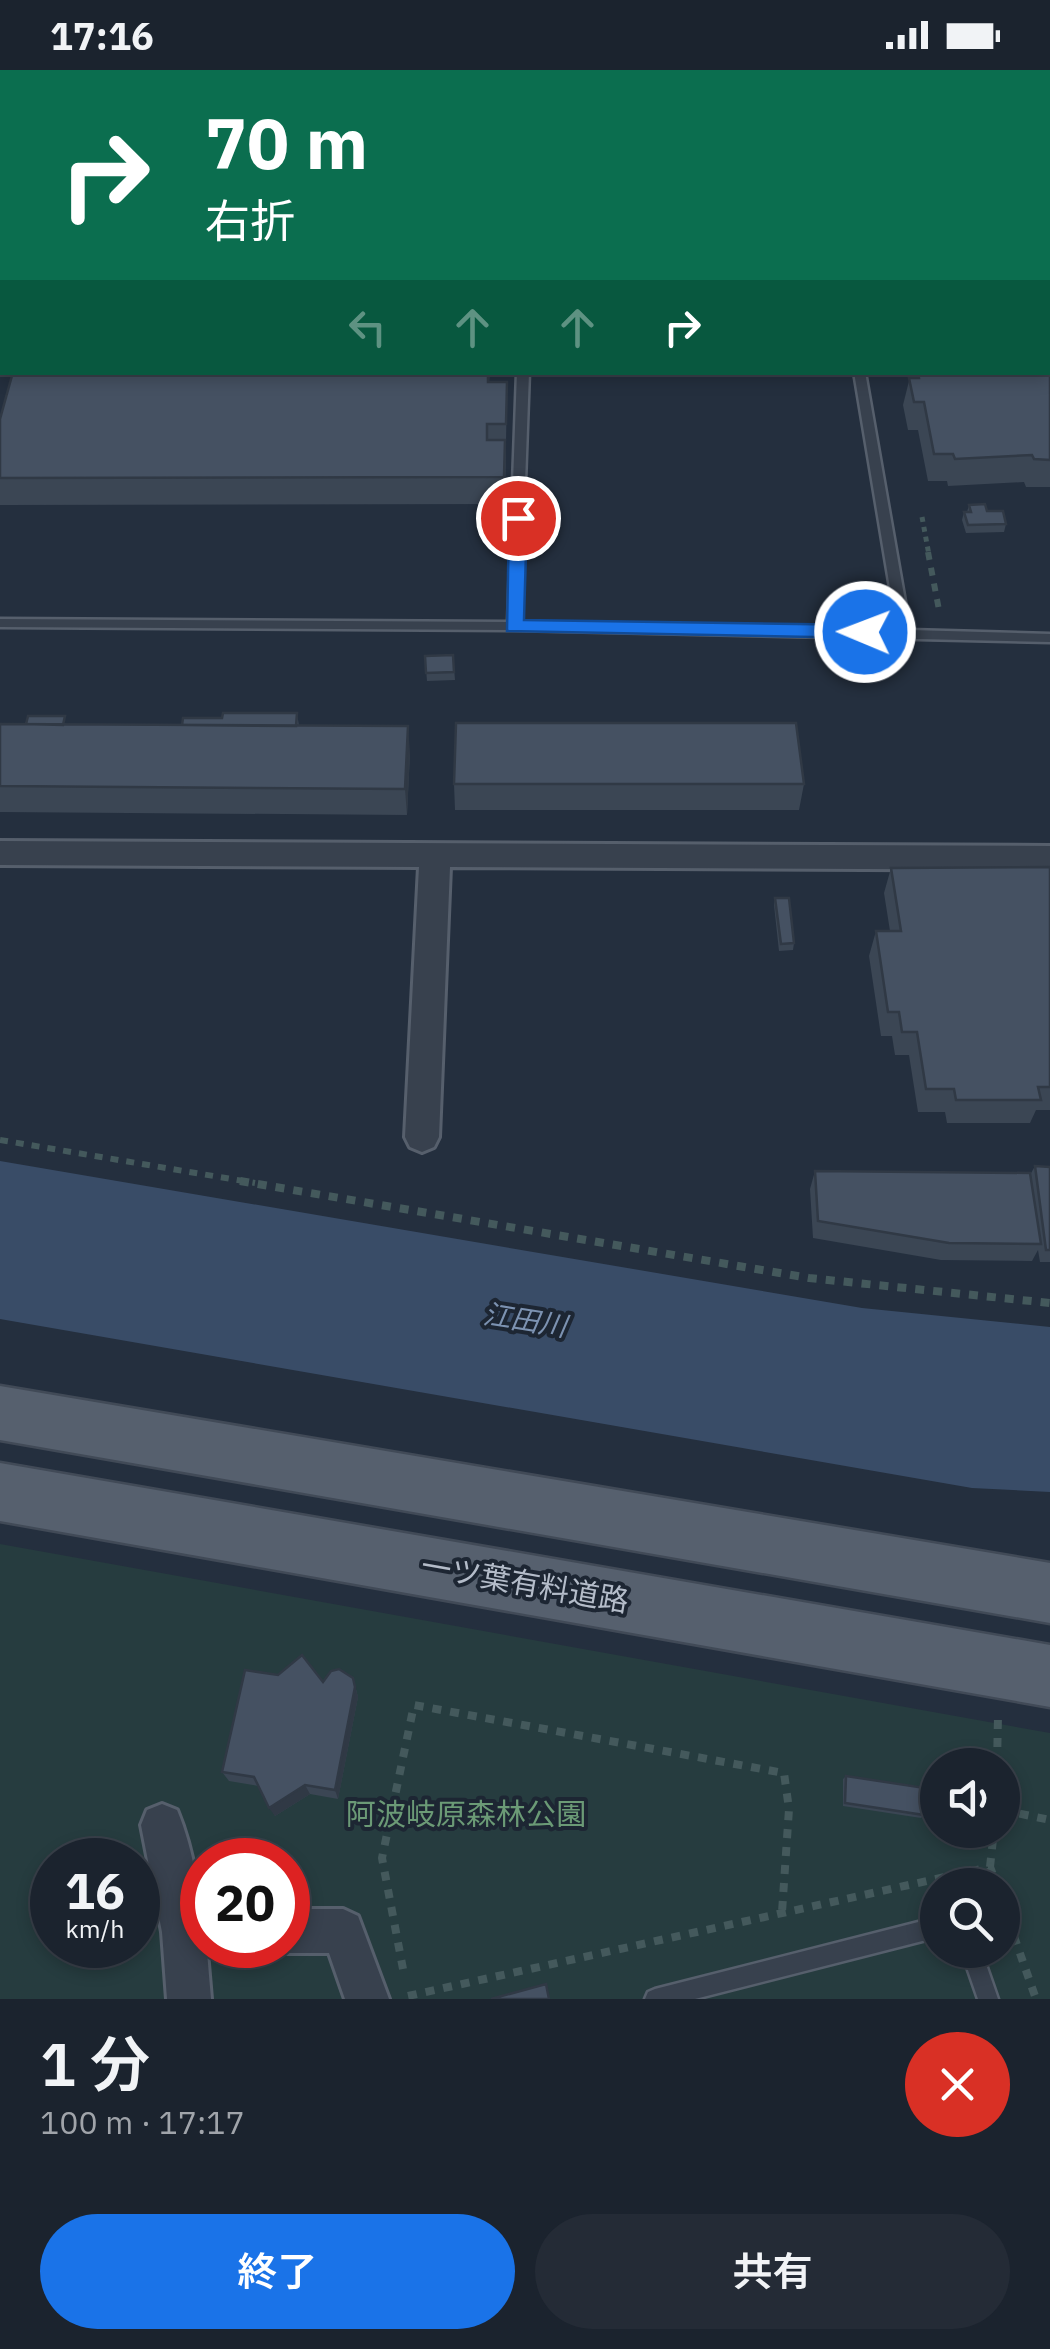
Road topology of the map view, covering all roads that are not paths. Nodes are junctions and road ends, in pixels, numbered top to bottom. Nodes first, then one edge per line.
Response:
1 (523, 375) edge
2 (860, 375) edge
3 (0, 624) edge
4 (514, 626) junction
5 (904, 632) junction
6 (1050, 638) edge
7 (0, 852) edge
8 (435, 855) junction
9 (1050, 858) edge
10 (422, 1137) dead end
11 (0, 1413) edge
12 (0, 1492) edge
13 (1050, 1593) edge
14 (1050, 1676) edge
15 (162, 1825) dead end
16 (180, 1887) edge
17 (310, 1931) edge
18 (920, 1932) edge
19 (191, 1968) edge
20 (977, 1968) edge
21 (189, 1999) edge
22 (367, 1999) edge
23 (655, 1999) edge
24 (988, 1999) edge

1 - 4 lane
2 - 5 lane
3 - 4 lane
4 - 5 lane
5 - 6 lane
7 - 8 street
8 - 9 street
8 - 10 street
11 - 13 main road
12 - 14 main road, 一ツ葉有料道路
15 - 16 street
17 - 22 street
18 - 23 lane
19 - 21 street
20 - 24 lane

